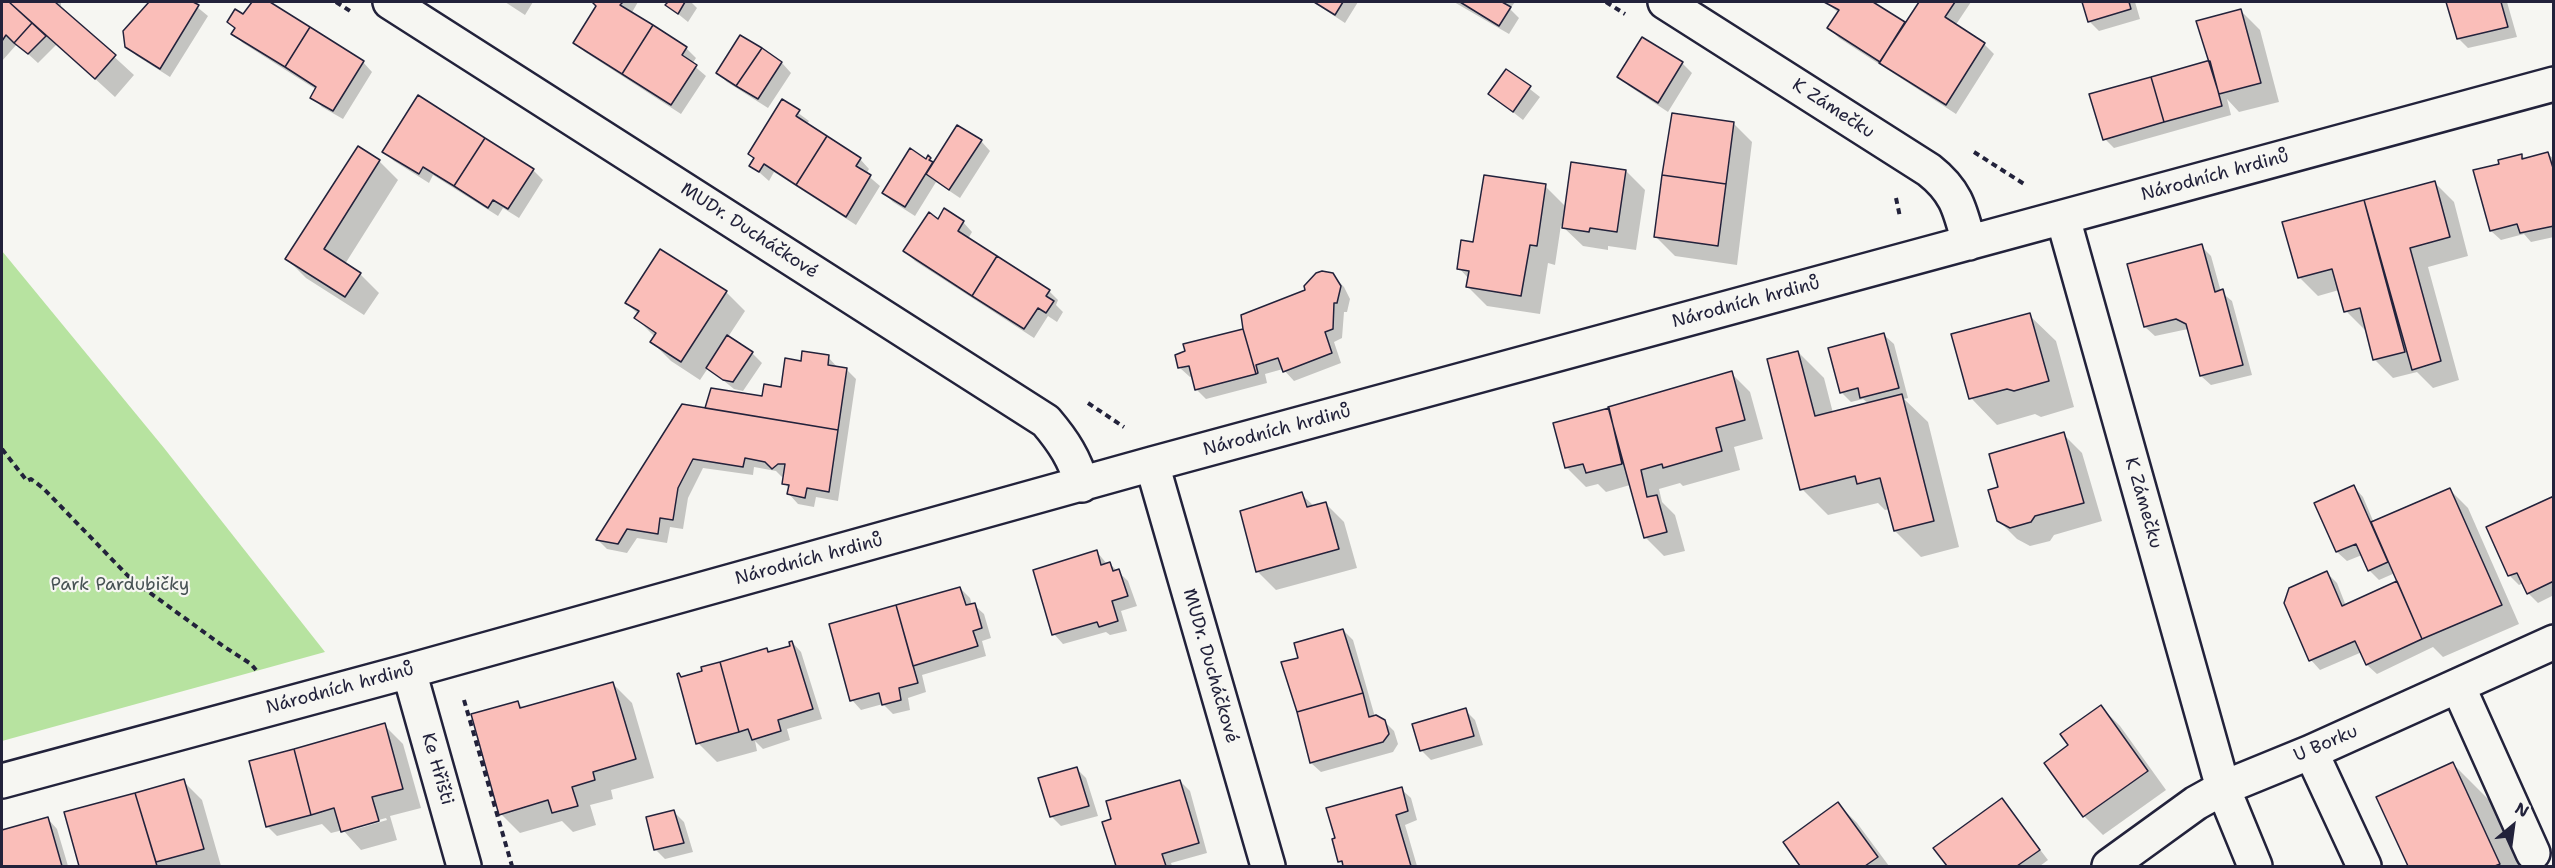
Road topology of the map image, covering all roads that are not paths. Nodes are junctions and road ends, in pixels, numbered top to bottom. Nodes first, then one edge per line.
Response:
1 (390, 2) edge
2 (1665, 2) edge
3 (2553, 84) edge
4 (2063, 218) junction
5 (1969, 243) junction
6 (1152, 464) junction
7 (1082, 485) junction
8 (2553, 642) edge
9 (409, 671) junction
10 (2458, 686) junction
11 (2310, 752) junction
12 (2, 781) edge
13 (2223, 788) junction
14 (2533, 853) dead end
15 (464, 867) edge
16 (1268, 867) edge
17 (2109, 867) edge
18 (2255, 867) edge
19 (2364, 867) edge

1 - 7 street, MUDr. Ducháčkové
2 - 5 street, K Zámečku
3 - 4 street, Národních hrdinů
4 - 5 street, Národních hrdinů
4 - 13 street, K Zámečku
5 - 6 street, Národních hrdinů
6 - 7 street, Národních hrdinů
6 - 16 street, MUDr. Ducháčkové
7 - 9 street, Národních hrdinů
8 - 10 street, U Borku
9 - 12 street, Národních hrdinů
9 - 15 street, Ke Hřišti
10 - 11 street, U Borku
10 - 14 street
11 - 13 street, U Borku
11 - 19 street
13 - 17 street, U Borku
13 - 18 street, K Zámečku

